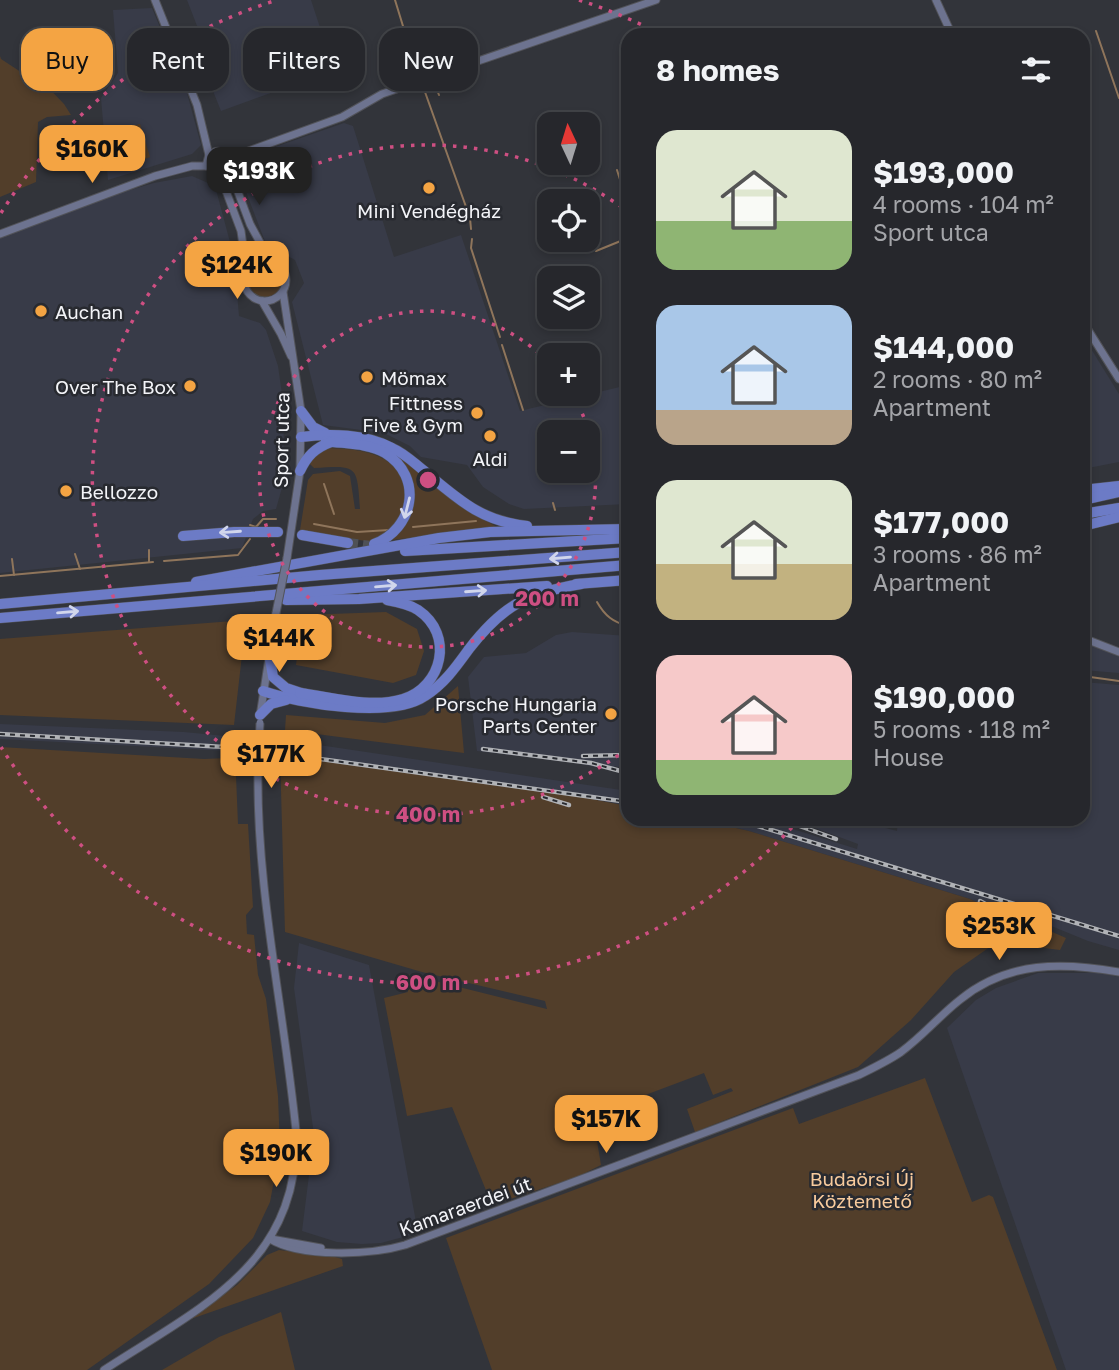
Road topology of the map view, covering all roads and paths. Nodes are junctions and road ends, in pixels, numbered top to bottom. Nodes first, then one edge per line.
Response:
1 (155, 0) edge
2 (656, 0) edge
3 (936, 0) edge
4 (950, 28) edge
5 (204, 127) junction
6 (218, 151) junction
7 (209, 155) junction
8 (230, 164) junction
9 (206, 166) junction
10 (220, 175) junction
11 (0, 234) edge
12 (269, 259) junction
13 (246, 268) junction
14 (283, 292) junction
15 (262, 301) junction
16 (1090, 333) edge
17 (295, 365) junction
18 (1119, 379) edge
19 (301, 411) junction
20 (301, 437) junction
21 (335, 439) junction
22 (300, 471) junction
23 (1119, 485) edge
24 (1090, 489) edge
25 (1119, 492) edge
26 (1090, 498) edge
27 (1119, 508) edge
28 (1090, 513) edge
29 (1119, 517) edge
30 (1090, 524) edge
31 (621, 529) edge
32 (558, 530) junction
33 (278, 532) dead end
34 (302, 535) dead end
35 (183, 536) dead end
36 (621, 538) edge
37 (349, 548) junction
38 (405, 551) dead end
39 (621, 553) edge
40 (621, 566) edge
41 (621, 580) edge
42 (581, 584) junction
43 (148, 592) junction
44 (269, 596) junction
45 (359, 598) junction
46 (0, 604) edge
47 (0, 618) edge
48 (1090, 641) edge
49 (1119, 652) edge
50 (269, 653) junction
51 (263, 691) junction
52 (297, 696) junction
53 (260, 719) junction
54 (1119, 972) edge
55 (281, 1222) junction
56 (270, 1239) junction
57 (298, 1242) junction
58 (338, 1252) junction
59 (104, 1370) edge

1 - 5 street
2 - 8 street
3 - 4 street
5 - 6 street
5 - 7 street
6 - 7 street
6 - 8 street
7 - 9 street
8 - 10 street
8 - 12 street
9 - 10 street
9 - 11 street
10 - 13 street
12 - 13 street
12 - 14 street
13 - 15 street
14 - 15 street
14 - 17 street, Sport utca
15 - 17 street, Sport utca
16 - 18 street
17 - 19 street, Sport utca
19 - 20 street, Sport utca
19 - 21 highway
20 - 21 highway
20 - 22 street, Sport utca
21 - 22 highway
21 - 32 highway
21 -> 37 highway
22 - 50 street, Sport utca, bridge
23 - 24 highway
25 - 26 highway
27 - 28 highway
29 - 30 highway
31 - 32 highway
32 - 37 highway
33 -> 35 highway
34 - 37 highway
36 - 38 highway
37 - 43 highway
39 -> 43 highway
44 -> 40 highway
41 - 42 highway
45 -> 42 highway
42 - 52 highway
43 - 46 highway
44 - 45 highway
47 -> 44 highway
45 - 52 highway
48 - 49 street
50 - 51 street, Sport utca
50 - 52 highway
51 - 52 highway
51 - 53 street, Sport utca
52 - 53 highway
53 - 55 street, Sport utca, bridge
54 - 58 street, Kamaraerdei út
55 - 56 street, Sport utca
55 - 57 street
56 - 57 street, Kamaraerdei út
56 - 58 street, Kamaraerdei út
56 - 59 street, Sport utca
57 - 58 street, Kamaraerdei út

